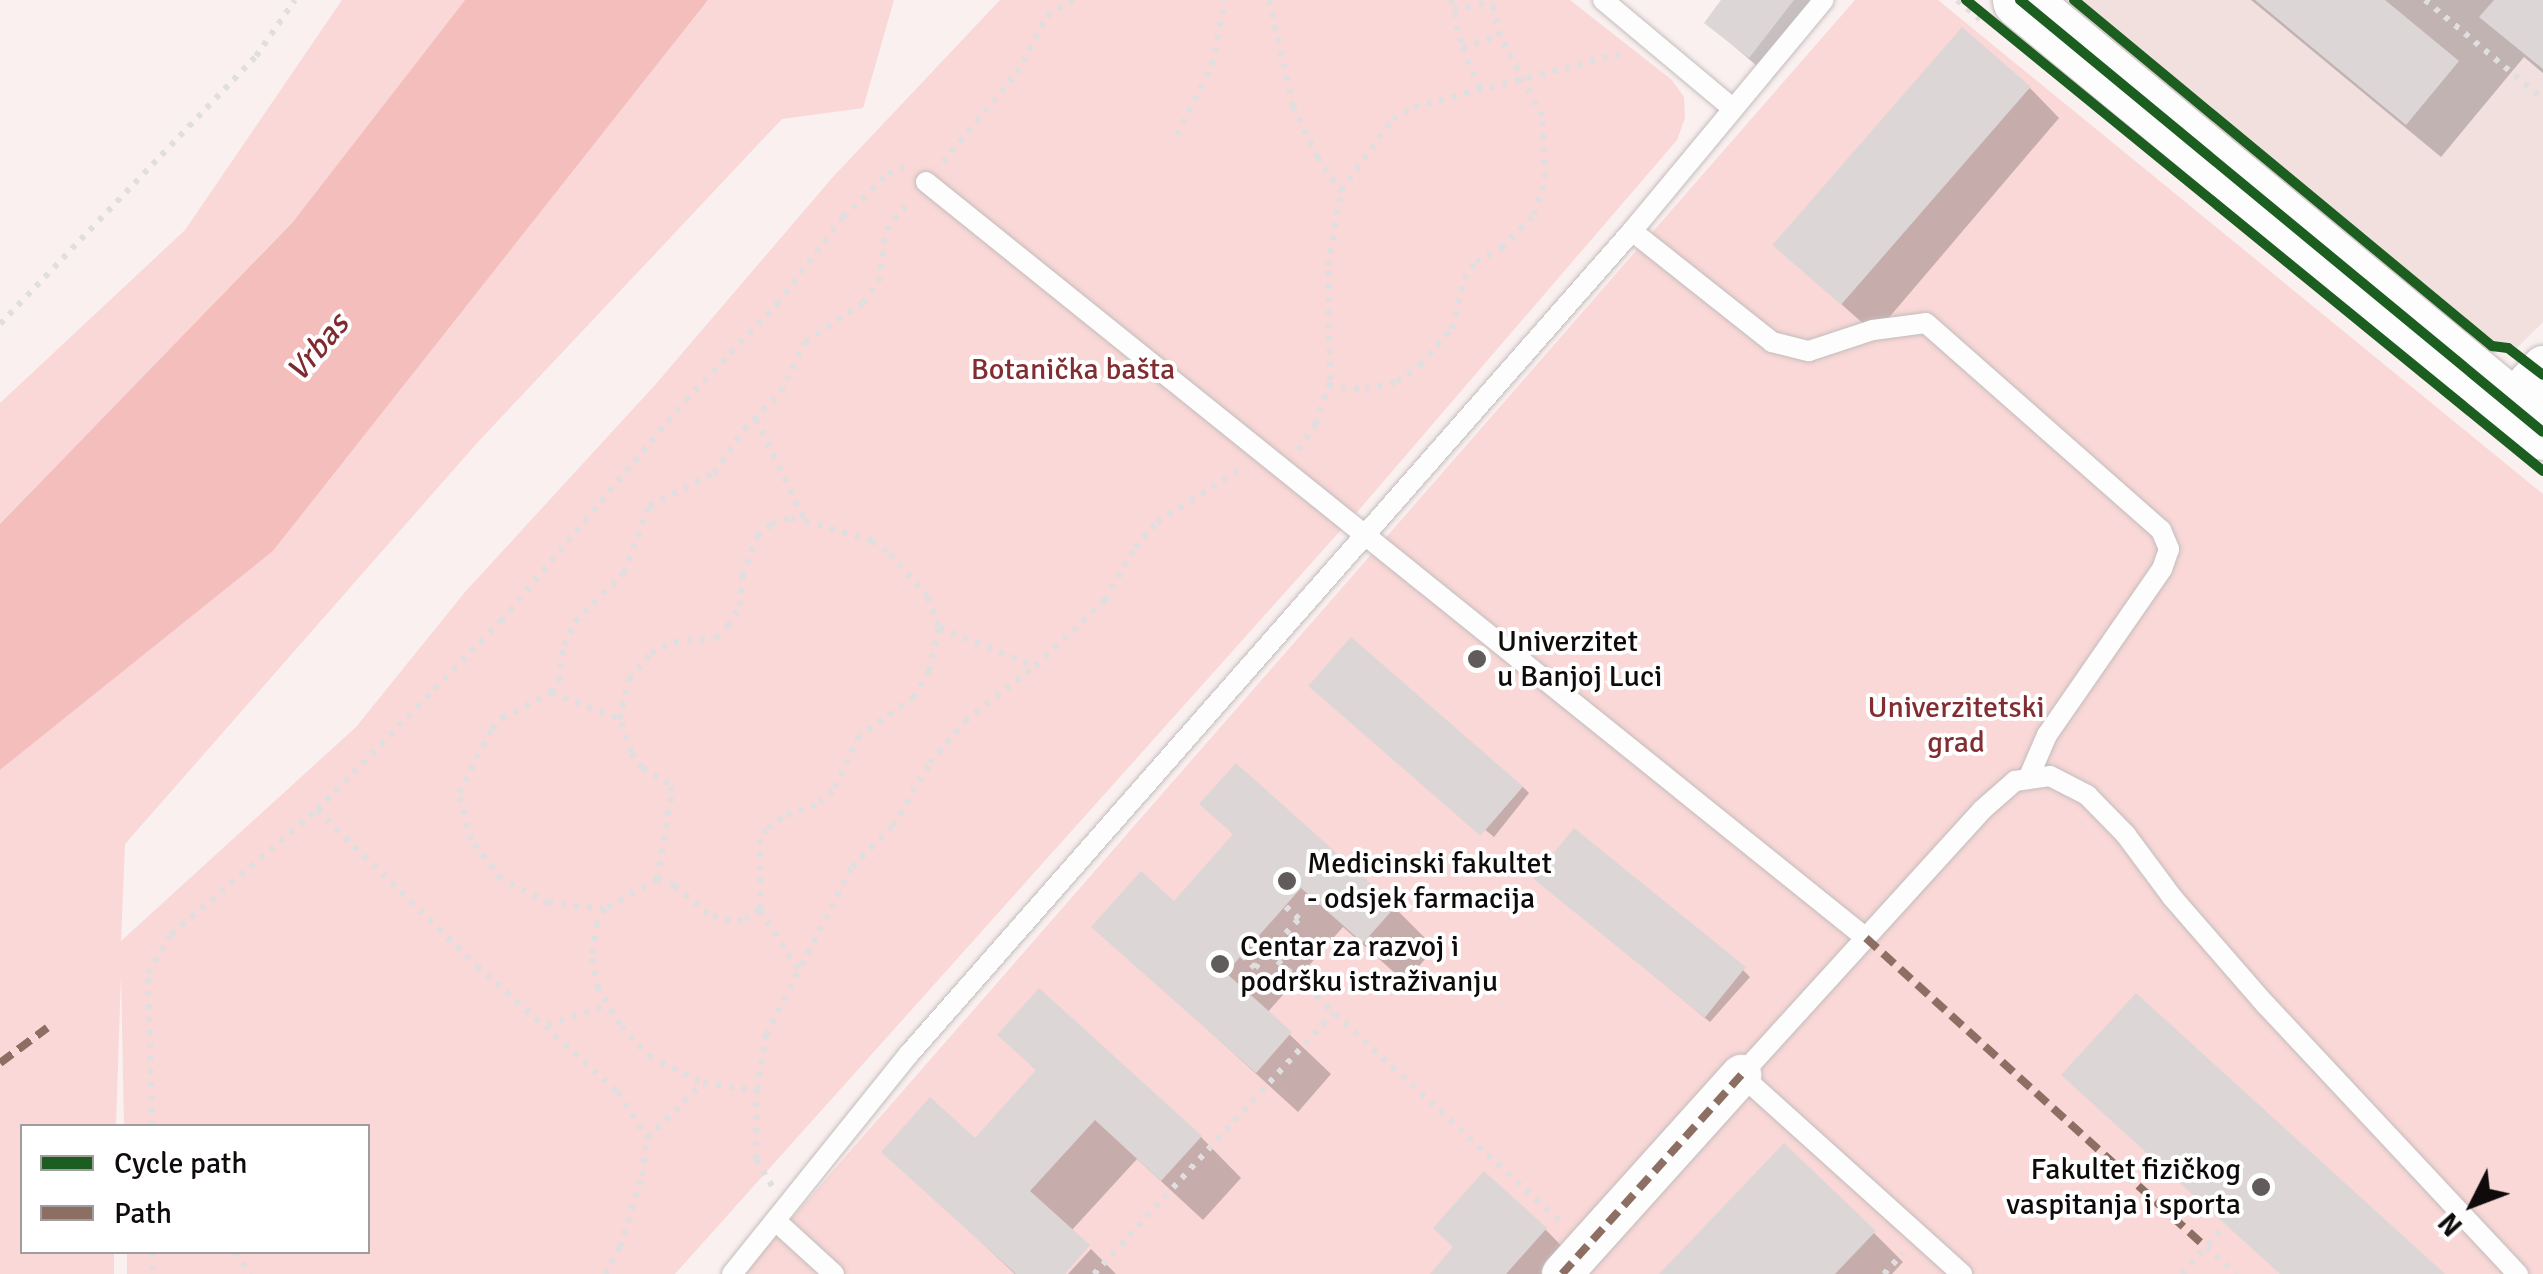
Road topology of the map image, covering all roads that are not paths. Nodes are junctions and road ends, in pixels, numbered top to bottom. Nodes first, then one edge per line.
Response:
1 (1603, 0) edge
2 (1824, 0) edge
3 (2008, 12) edge
4 (1731, 107) junction
5 (926, 182) road end
6 (1632, 231) junction
7 (2532, 401) edge
8 (1364, 538) junction
9 (2028, 779) junction
10 (1866, 938) junction
11 (1741, 1075) junction
12 (781, 1215) junction
13 (1575, 1260) edge
14 (732, 1274) edge
15 (834, 1274) edge
16 (1962, 1274) edge
17 (2518, 1274) edge

1 - 4 lane
2 - 4 lane
3 - 7 street
4 - 6 lane
5 - 8 lane
6 - 8 lane
6 - 9 lane
8 - 10 lane
8 - 12 lane
9 - 10 lane
9 - 17 lane
10 - 11 lane
11 - 13 street
11 - 16 lane
12 - 14 lane
12 - 15 lane

